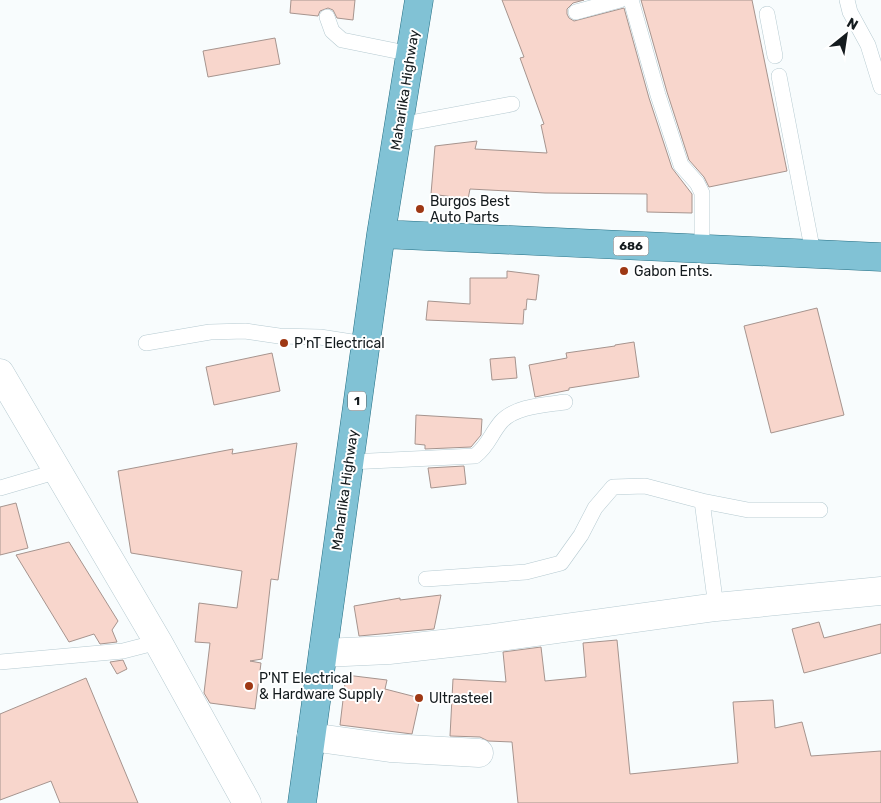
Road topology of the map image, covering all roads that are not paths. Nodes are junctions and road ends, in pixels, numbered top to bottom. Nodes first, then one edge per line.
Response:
1 (419, 0) edge
2 (620, 0) edge
3 (631, 0) edge
4 (847, 0) edge
5 (576, 12) dead end
6 (767, 14) dead end
7 (327, 17) dead end
8 (410, 54) junction
9 (775, 56) dead end
10 (779, 76) dead end
11 (881, 87) edge
12 (512, 104) dead end
13 (399, 125) junction
14 (381, 234) junction
15 (702, 249) junction
16 (813, 253) junction
17 (881, 257) edge
18 (146, 343) dead end
19 (365, 344) junction
20 (0, 374) edge
21 (564, 402) dead end
22 (349, 462) junction
23 (58, 471) junction
24 (0, 488) edge
25 (702, 501) junction
26 (820, 510) dead end
27 (426, 579) dead end
28 (881, 591) edge
29 (716, 607) junction
30 (158, 642) junction
31 (322, 652) junction
32 (0, 662) edge
33 (311, 737) junction
34 (479, 753) dead end
35 (246, 803) edge
36 (302, 803) edge

1 - 8 main road, Maharlika Highway / 1
2 - 5 lane
3 - 15 lane
4 - 11 lane
6 - 9 lane
7 - 8 lane
8 - 13 main road, Maharlika Highway / 1
10 - 16 lane
12 - 13 lane
13 - 14 main road, Maharlika Highway / 1
14 - 15 main road, 686
14 - 19 main road, Maharlika Highway / 1
15 - 16 main road, 686
16 - 17 main road, 686
18 - 19 lane
19 - 22 main road, Maharlika Highway / 1
20 - 23 street
21 - 22 lane
22 - 31 main road, Maharlika Highway / 1
23 - 24 lane
23 - 30 street
25 - 26 lane
25 - 27 lane
25 - 29 lane
28 - 29 street
29 - 31 street
30 - 32 lane
30 - 35 street
31 - 33 main road, Maharlika Highway / 1
33 - 34 street
33 - 36 main road, Maharlika Highway / 1

